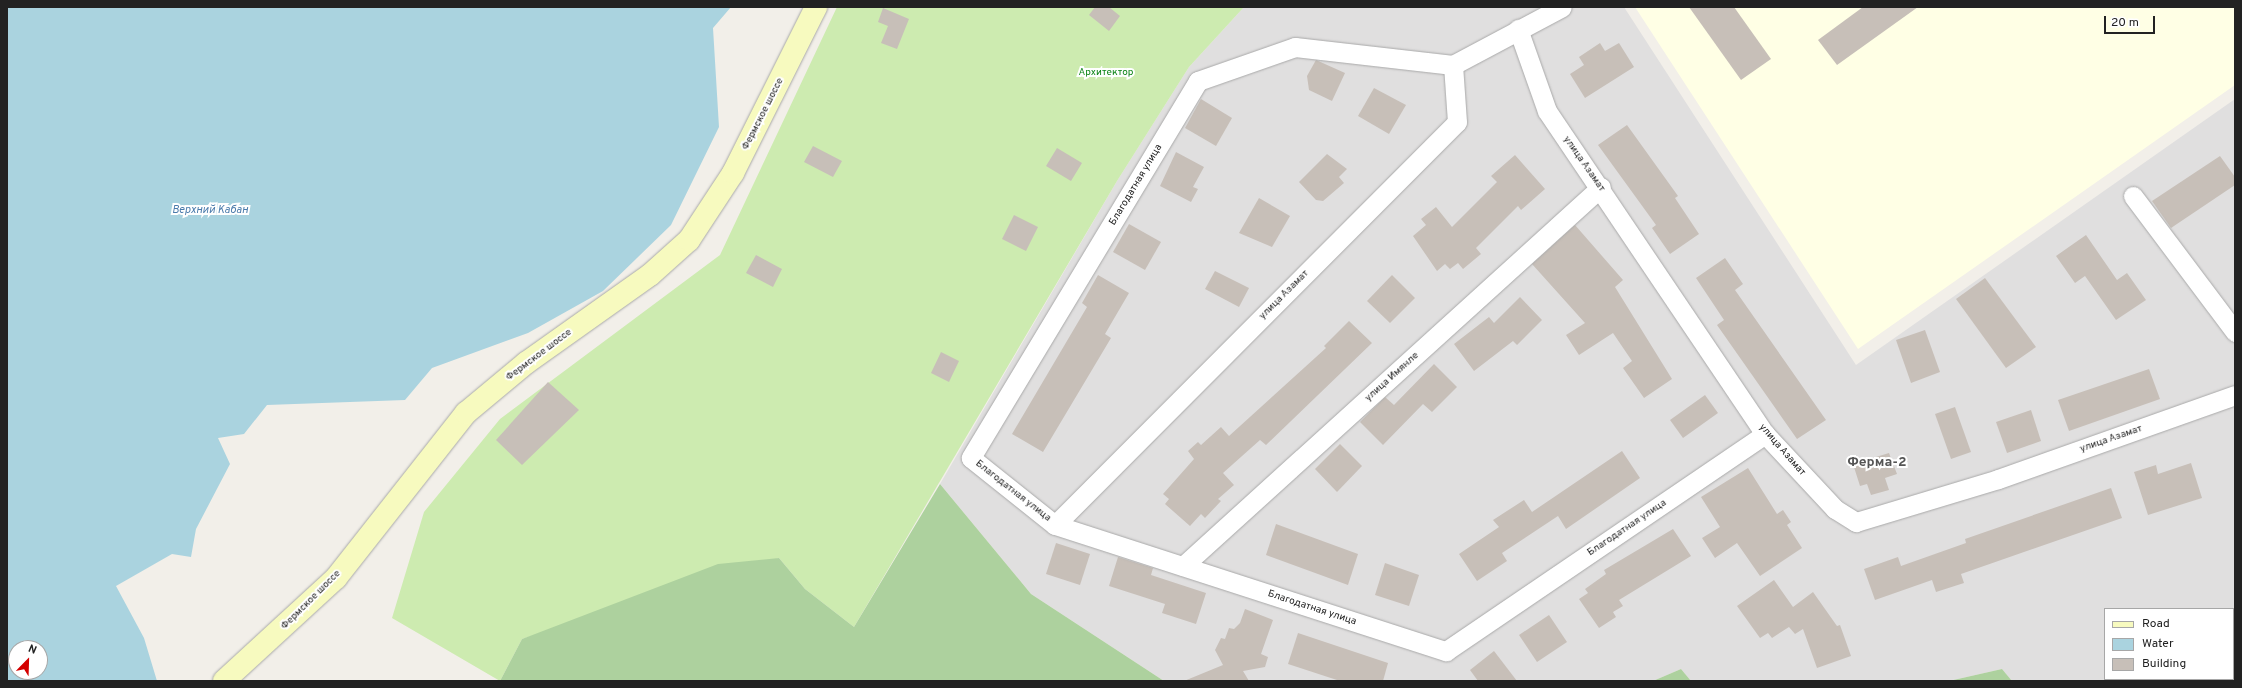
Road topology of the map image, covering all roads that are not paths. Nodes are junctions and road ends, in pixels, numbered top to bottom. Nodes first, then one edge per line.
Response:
1 (816, 7) edge
2 (1562, 7) edge
3 (1518, 29) junction
4 (1453, 65) junction
5 (1601, 187) junction
6 (2133, 196) dead end
7 (2235, 332) edge
8 (2235, 395) edge
9 (1765, 434) junction
10 (1055, 525) junction
11 (1183, 566) junction
12 (224, 681) edge

1 - 12 street, Фермское шоссе
2 - 3 street
3 - 4 street
3 - 5 street, улица Азамат
4 - 10 street, улица Азамат
4 - 10 street, Благодатная улица
5 - 9 street, улица Азамат
5 - 11 street, улица Имянле
6 - 7 street
8 - 9 street, улица Азамат
9 - 11 street, Благодатная улица
10 - 11 street, Благодатная улица

